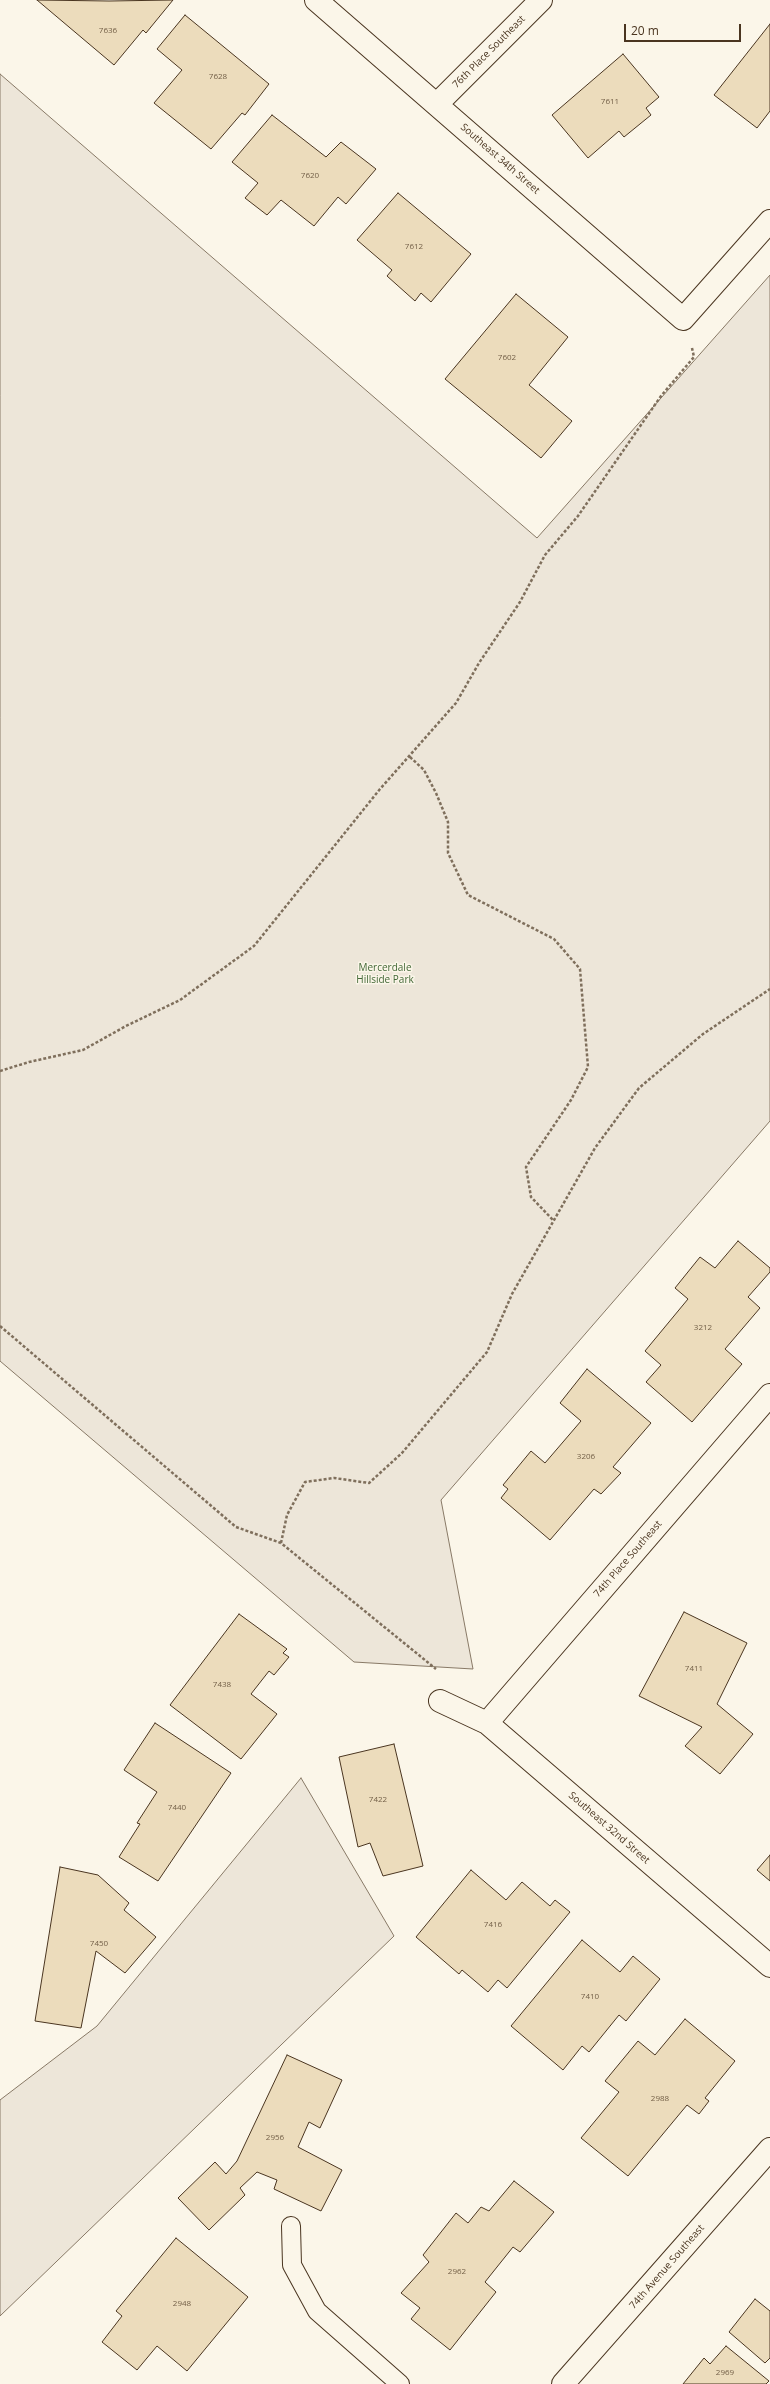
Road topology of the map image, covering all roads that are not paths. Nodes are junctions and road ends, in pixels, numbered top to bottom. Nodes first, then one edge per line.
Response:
1 (316, 0) edge
2 (541, 0) edge
3 (437, 104) junction
4 (770, 221) edge
5 (770, 1395) edge
6 (440, 1701) dead end
7 (487, 1723) junction
8 (770, 1966) edge
9 (770, 2149) edge
10 (291, 2226) dead end
11 (400, 2384) edge
12 (563, 2384) edge

1 - 3 street, Southeast 34th Street
2 - 3 street, 76th Place Southeast
3 - 4 street, Southeast 34th Street
5 - 7 street, 74th Place Southeast
6 - 7 street, Southeast 32nd Street
7 - 8 street, Southeast 32nd Street
9 - 12 street, 74th Avenue Southeast
10 - 11 lane

